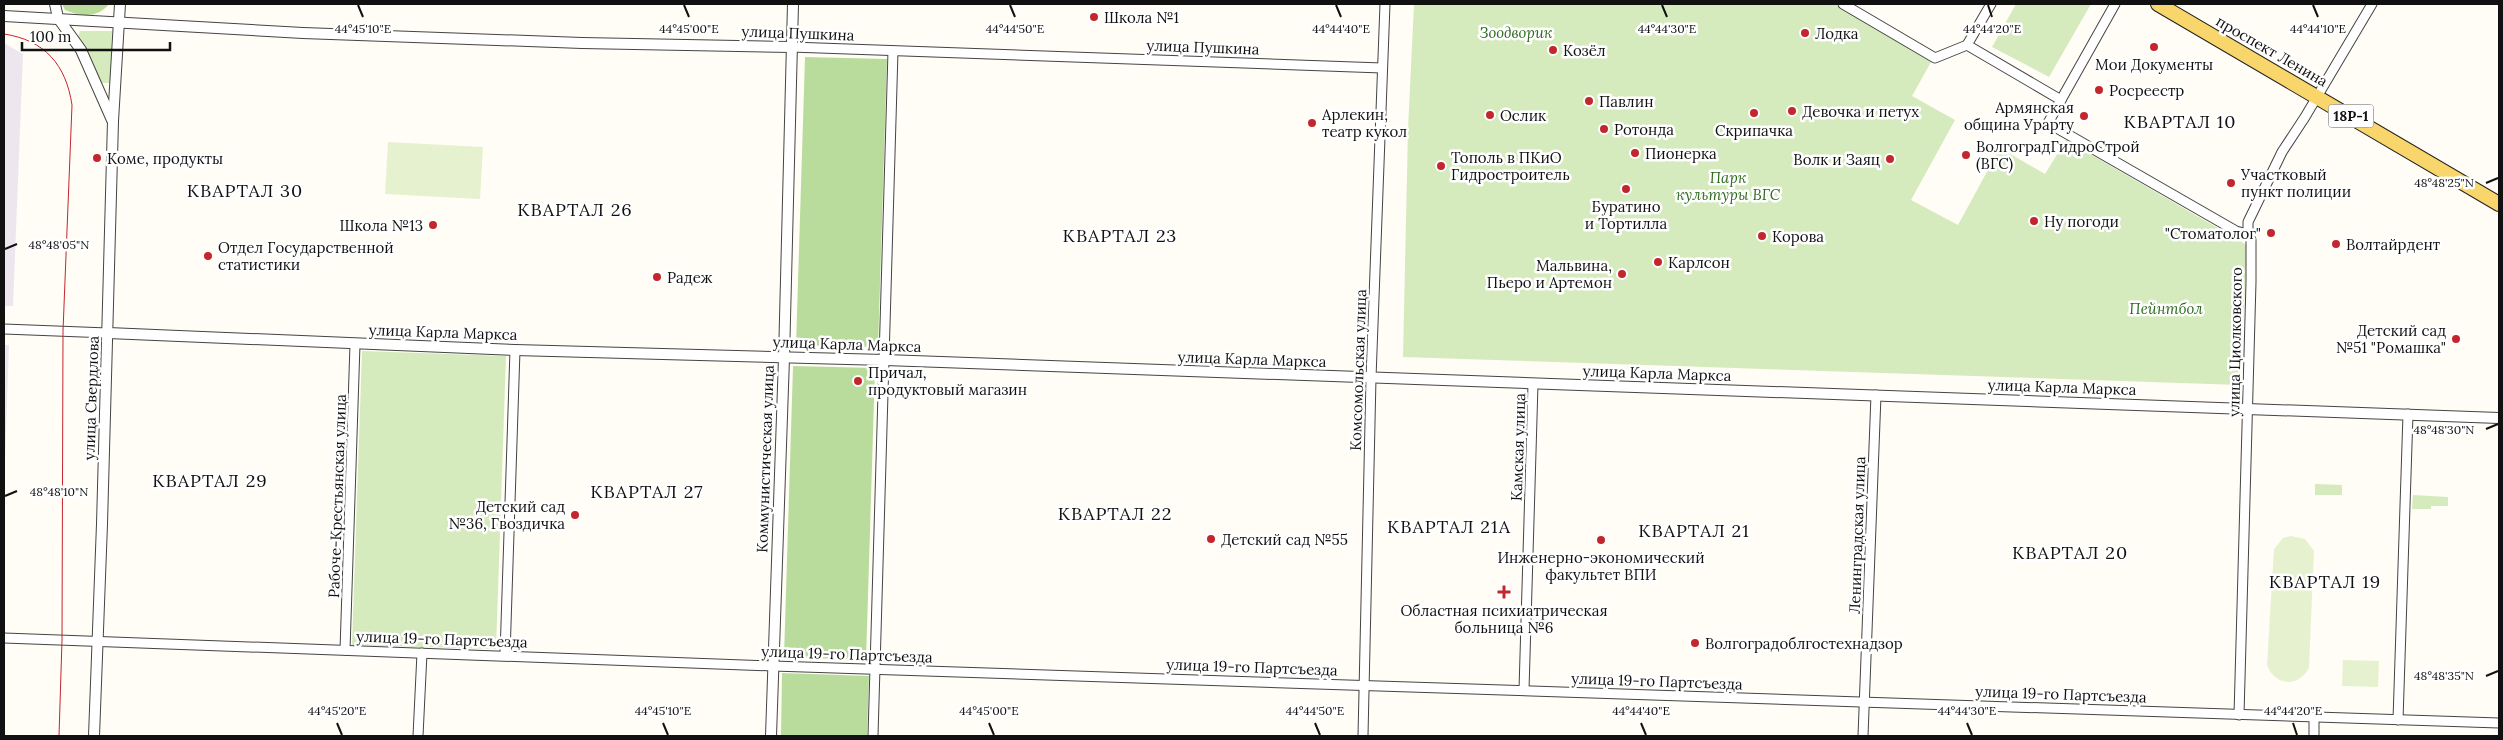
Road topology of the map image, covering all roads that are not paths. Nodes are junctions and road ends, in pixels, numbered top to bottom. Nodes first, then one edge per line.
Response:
1 (55, 4) edge
2 (120, 4) edge
3 (792, 4) edge
4 (1385, 4) edge
5 (1843, 4) edge
6 (1991, 4) edge
7 (2115, 4) edge
8 (2158, 4) edge
9 (2372, 4) edge
10 (4, 16) edge
11 (58, 18) junction
12 (119, 23) junction
13 (1967, 45) junction
14 (791, 47) junction
15 (893, 51) junction
16 (1382, 68) junction
17 (2318, 96) junction
18 (2061, 100) junction
19 (113, 121) junction
20 (2499, 204) edge
21 (2248, 234) junction
22 (4, 329) edge
23 (108, 333) junction
24 (355, 344) junction
25 (515, 350) junction
26 (784, 358) junction
27 (885, 360) junction
28 (1371, 378) junction
29 (1534, 384) junction
30 (1876, 395) junction
31 (2247, 408) junction
32 (2408, 414) junction
33 (2499, 418) edge
34 (4, 638) edge
35 (98, 641) junction
36 (345, 650) junction
37 (422, 653) junction
38 (505, 656) junction
39 (773, 666) junction
40 (875, 668) junction
41 (1364, 685) junction
42 (1524, 690) junction
43 (1864, 702) junction
44 (2239, 716) junction
45 (2314, 717) junction
46 (2398, 720) junction
47 (2499, 723) edge
48 (94, 736) edge
49 (418, 736) edge
50 (770, 736) edge
51 (873, 736) edge
52 (1362, 736) edge
53 (1863, 736) edge
54 (2314, 736) edge

1 - 11 street, улица Свердлова
2 - 12 street, улица Свердлова
3 - 14 street, Коммунистическая улица
4 - 16 street, Комсомольская улица
5 - 13 street
6 - 13 street
7 - 18 street
8 - 17 main road, проспект Ленина / 18Р-1
9 - 17 street, улица Циолковского
10 - 11 street, улица Пушкина
11 - 12 street, улица Пушкина
11 - 19 street, улица Свердлова
12 - 14 street, улица Пушкина
12 - 19 street, улица Свердлова
13 - 18 street
14 - 15 street, улица Пушкина
14 - 26 street, Коммунистическая улица
15 - 16 street, улица Пушкина
15 - 27 street
16 - 28 street, Комсомольская улица
17 - 20 main road, проспект Ленина / 18Р-1
17 - 21 street, улица Циолковского
18 - 21 street
19 - 23 street, улица Свердлова
21 - 31 street, улица Циолковского
22 - 23 street, улица Карла Маркса
23 - 24 street, улица Карла Маркса
23 - 35 street, улица Свердлова
24 - 25 street, улица Карла Маркса
24 - 36 street, Рабоче-Крестьянская улица
25 - 26 street, улица Карла Маркса
25 - 38 street
26 - 27 street, улица Карла Маркса
26 - 39 street, Коммунистическая улица
27 - 28 street, улица Карла Маркса
27 - 40 street
28 - 29 street, улица Карла Маркса
28 - 41 street, Комсомольская улица
29 - 30 street, улица Карла Маркса
29 - 42 street, Камская улица
30 - 31 street, улица Карла Маркса
30 - 43 street, Ленинградская улица
31 - 32 street, улица Карла Маркса
31 - 44 street, улица Циолковского
32 - 33 street, улица Карла Маркса
32 - 46 street
34 - 35 street, улица 19-го Партсъезда
35 - 36 street, улица 19-го Партсъезда
35 - 48 street, улица Свердлова
36 - 37 street, улица 19-го Партсъезда
37 - 38 street, улица 19-го Партсъезда
37 - 49 street
38 - 39 street, улица 19-го Партсъезда
39 - 40 street, улица 19-го Партсъезда
39 - 50 street, Коммунистическая улица
40 - 41 street, улица 19-го Партсъезда
40 - 51 street
41 - 42 street, улица 19-го Партсъезда
41 - 52 street, Комсомольская улица
42 - 43 street, улица 19-го Партсъезда
43 - 44 street, улица 19-го Партсъезда
43 - 53 street, Ленинградская улица
44 - 45 street, улица 19-го Партсъезда
45 - 46 street, улица 19-го Партсъезда
45 - 54 street
46 - 47 street, улица 19-го Партсъезда

